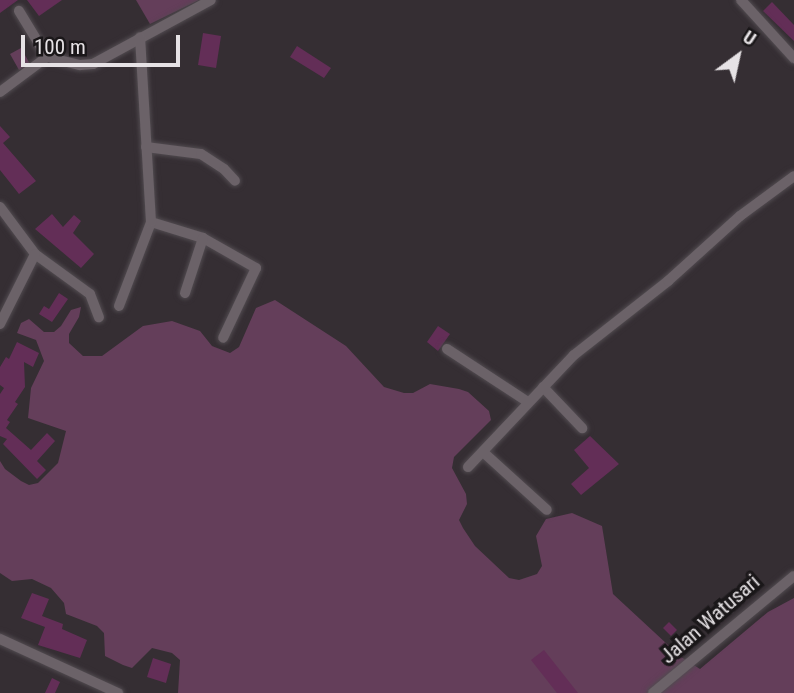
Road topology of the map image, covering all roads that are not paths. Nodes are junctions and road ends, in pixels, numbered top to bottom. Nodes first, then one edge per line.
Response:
1 (211, 0) edge
2 (741, 0) edge
3 (19, 11) dead end
4 (140, 37) junction
5 (47, 57) junction
6 (794, 58) edge
7 (0, 92) edge
8 (146, 147) junction
9 (794, 176) edge
10 (235, 181) dead end
11 (0, 207) edge
12 (151, 222) junction
13 (203, 238) junction
14 (35, 254) junction
15 (185, 293) dead end
16 (119, 306) dead end
17 (99, 317) dead end
18 (0, 324) edge
19 (223, 338) dead end
20 (447, 349) dead end
21 (544, 387) junction
22 (528, 402) junction
23 (582, 428) dead end
24 (483, 452) junction
25 (468, 467) dead end
26 (547, 510) dead end
27 (794, 576) edge
28 (0, 639) edge
29 (99, 689) edge
30 (118, 693) edge
31 (653, 693) edge

1 - 4 street
2 - 6 street
3 - 5 street
4 - 5 street
4 - 8 street
5 - 7 street
8 - 10 street
8 - 12 street
9 - 21 street
11 - 14 street
12 - 13 street
12 - 16 street
13 - 15 street
13 - 19 street
14 - 17 street
14 - 18 street
20 - 22 street
21 - 22 street
21 - 23 street
22 - 24 street
24 - 25 street
24 - 26 street
27 - 31 street, Jalan Watusari
28 - 29 street
29 - 30 street

